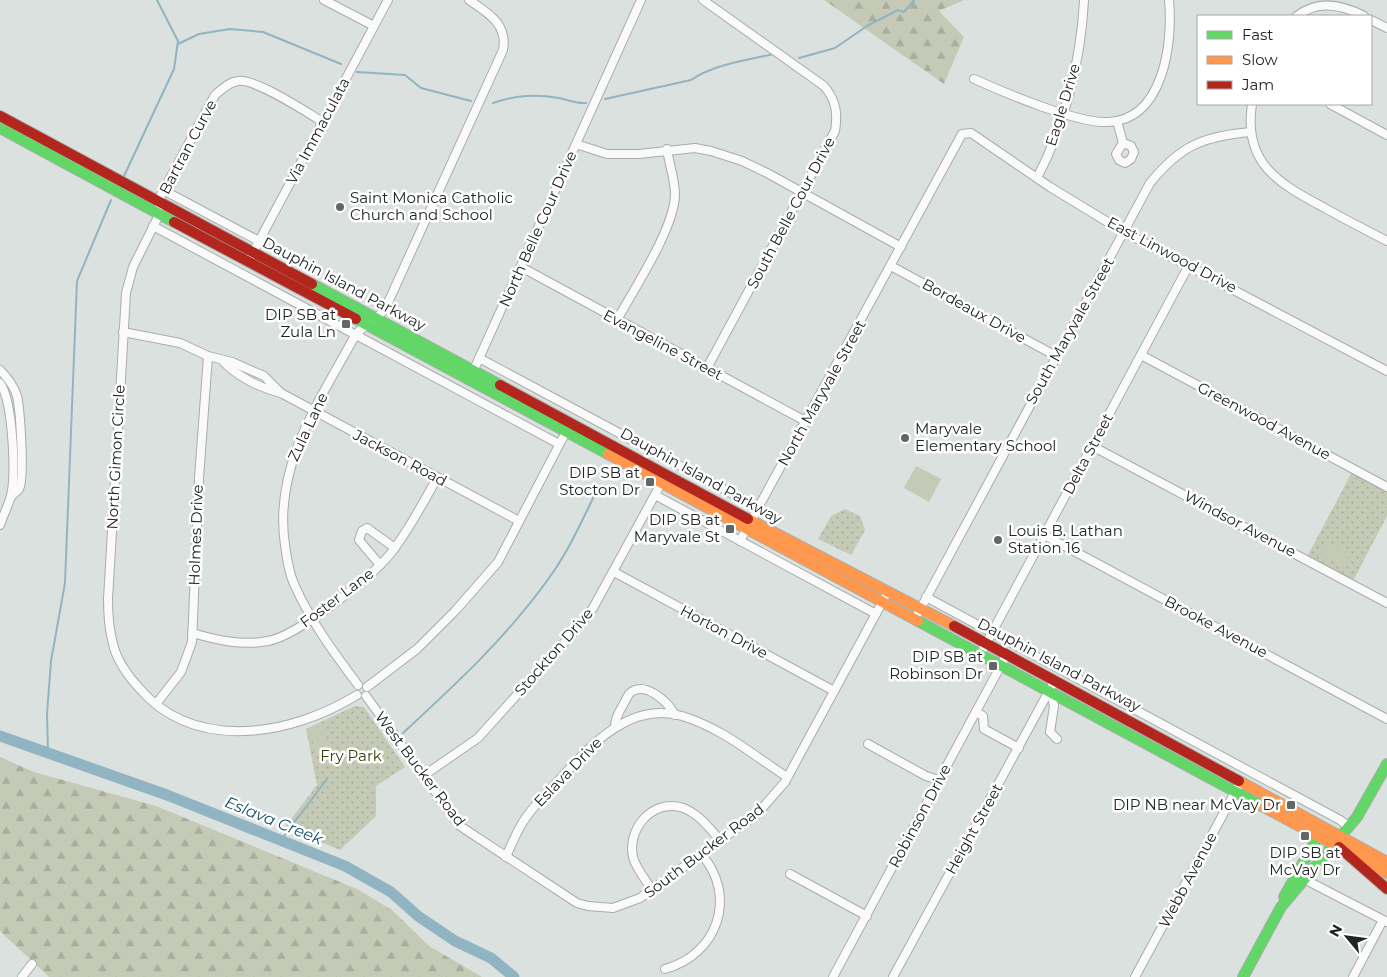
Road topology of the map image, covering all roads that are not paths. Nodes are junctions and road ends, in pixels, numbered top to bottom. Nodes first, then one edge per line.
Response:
1 (324, 0) edge
2 (388, 0) edge
3 (469, 0) edge
4 (641, 0) edge
5 (703, 0) edge
6 (1084, 0) edge
7 (1168, 0) edge
8 (1298, 15) edge
9 (1362, 15) edge
10 (1372, 20) edge
11 (374, 26) junction
12 (1387, 28) edge
13 (974, 79) dead end
14 (1252, 105) edge
15 (1332, 105) edge
16 (1063, 112) junction
17 (0, 116) edge
18 (1117, 121) junction
19 (323, 122) junction
20 (0, 128) edge
21 (1250, 132) junction
22 (1387, 134) edge
23 (1123, 143) dead end
24 (576, 144) junction
25 (667, 149) junction
26 (1037, 178) junction
27 (163, 190) junction
28 (802, 192) junction
29 (160, 202) junction
30 (158, 214) junction
31 (153, 226) junction
32 (1124, 232) junction
33 (260, 241) junction
34 (1387, 241) edge
35 (901, 247) junction
36 (253, 252) junction
37 (248, 262) junction
38 (1189, 264) junction
39 (891, 266) junction
40 (521, 267) junction
41 (379, 319) junction
42 (617, 320) junction
43 (365, 325) junction
44 (123, 332) junction
45 (356, 334) junction
46 (1141, 355) junction
47 (208, 356) junction
48 (1056, 356) junction
49 (479, 358) junction
50 (707, 368) junction
51 (0, 370) edge
52 (474, 370) junction
53 (1387, 371) edge
54 (468, 380) junction
55 (0, 383) edge
56 (313, 412) junction
57 (571, 422) junction
58 (807, 422) junction
59 (565, 432) junction
60 (559, 444) junction
61 (1092, 446) junction
62 (667, 474) junction
63 (438, 478) junction
64 (661, 484) junction
65 (1387, 486) edge
66 (655, 495) junction
67 (11, 497) junction
68 (759, 508) junction
69 (519, 521) junction
70 (0, 525) edge
71 (749, 525) junction
72 (1044, 535) junction
73 (740, 541) junction
74 (395, 548) junction
75 (380, 564) junction
76 (614, 572) junction
77 (888, 591) junction
78 (926, 598) junction
79 (882, 601) junction
80 (1387, 603) edge
81 (921, 608) junction
82 (876, 614) junction
83 (312, 618) junction
84 (915, 618) junction
85 (192, 633) junction
86 (992, 633) junction
87 (986, 643) junction
88 (981, 653) junction
89 (1007, 654) junction
90 (1002, 665) junction
91 (1055, 680) junction
92 (358, 686) junction
93 (367, 686) junction
94 (1050, 690) junction
95 (834, 691) junction
96 (357, 695) junction
97 (366, 696) junction
98 (156, 704) junction
99 (976, 712) junction
100 (1119, 714) junction
101 (675, 715) junction
102 (1387, 720) edge
103 (1114, 725) junction
104 (615, 727) junction
105 (1057, 739) dead end
106 (868, 744) dead end
107 (1019, 748) junction
108 (1387, 764) edge
109 (423, 776) junction
110 (787, 777) junction
111 (1384, 777) edge
112 (939, 780) junction
113 (1238, 787) junction
114 (1348, 827) junction
115 (1321, 832) junction
116 (721, 841) junction
117 (1338, 843) junction
118 (702, 855) junction
119 (506, 857) junction
120 (1387, 862) edge
121 (1387, 873) edge
122 (790, 874) dead end
123 (1301, 877) junction
124 (554, 887) joint
125 (1387, 889) edge
126 (652, 890) junction
127 (867, 916) junction
128 (1385, 921) edge
129 (32, 964) dead end
130 (665, 969) dead end
131 (22, 977) edge
132 (833, 977) edge
133 (893, 977) edge
134 (1135, 977) edge
135 (1242, 977) edge
136 (1353, 977) edge

1 - 11 street
2 - 11 street, Via Immaculata
3 - 41 street
4 - 24 street, North Belle Cour Drive
5 - 28 street, South Belle Cour Drive
6 - 16 street, Eagle Drive
7 - 18 street
8 - 9 street
10 - 12 street
11 - 19 street, Via Immaculata
13 - 16 street
14 - 21 street
15 - 22 street
16 - 18 street
16 - 26 street, Eagle Drive
17 - 29 main road, Dauphin Island Parkway
18 - 23 street
19 - 27 street, Bartran Curve
19 - 33 street, Via Immaculata
20 - 30 main road, Dauphin Island Parkway
21 - 32 street, South Maryvale Street
21 - 34 street
24 - 25 street
24 - 40 street, North Belle Cour Drive
25 - 28 street
25 - 42 street
26 - 32 street, East Linwood Drive
26 - 35 street, East Linwood Drive
27 - 29 street, Bartran Curve
27 - 33 street
28 - 35 street
28 - 50 street, South Belle Cour Drive
29 - 30 street, North Gimon Circle
29 - 36 main road, Dauphin Island Parkway
30 - 31 street, North Gimon Circle
30 - 37 main road, Dauphin Island Parkway
31 - 44 street, North Gimon Circle
31 - 45 street
32 - 38 street, East Linwood Drive
32 - 48 street, South Maryvale Street
33 - 36 street, Via Immaculata
35 - 39 street, North Maryvale Street
36 - 37 street, Via Immaculata
36 - 41 main road, Dauphin Island Parkway
37 - 43 main road, Dauphin Island Parkway
38 - 46 street, Delta Street
38 - 53 street, East Linwood Drive
39 - 48 street, Bordeaux Drive
39 - 58 street, North Maryvale Street
40 - 42 street, Evangeline Street
40 - 49 street, North Belle Cour Drive
41 - 43 street, Zula Lane
41 - 52 main road, Dauphin Island Parkway
42 - 50 street, Evangeline Street
43 - 45 street, Zula Lane
43 - 54 main road, Dauphin Island Parkway
44 - 47 street, Jackson Road
44 - 98 street, North Gimon Circle
45 - 56 street, Zula Lane
45 - 60 street
46 - 61 street, Delta Street
46 - 65 street, Greenwood Avenue
47 - 56 street, Jackson Road
47 - 85 street, Holmes Drive
48 - 78 street, South Maryvale Street
49 - 52 street, North Belle Cour Drive
49 - 68 street
50 - 58 street, Evangeline Street
51 - 67 street
52 - 54 street, North Belle Cour Drive
52 - 57 main road, Dauphin Island Parkway
54 - 59 main road, Dauphin Island Parkway
55 - 67 street
56 - 63 street, Jackson Road
56 - 83 street, Zula Lane
57 - 59 street
57 - 62 main road, Dauphin Island Parkway
58 - 68 street, North Maryvale Street
59 - 60 street
59 - 64 main road, Dauphin Island Parkway
60 - 69 street
61 - 72 street, Delta Street
61 - 80 street, Windsor Avenue
62 - 64 street, Stockton Drive
62 - 71 main road, Dauphin Island Parkway
63 - 69 street, Jackson Road
63 - 74 street, Foster Lane
64 - 66 street, Stockton Drive
64 - 71 main road, Dauphin Island Parkway
66 - 73 street
66 - 76 street, Stockton Drive
67 - 70 street
68 - 71 street, North Maryvale Street
69 - 93 street
71 - 73 street, North Maryvale Street
71 - 77 main road, Dauphin Island Parkway
71 - 79 main road, Dauphin Island Parkway
72 - 86 street, Delta Street
72 - 102 street, Brooke Avenue
73 - 82 street
74 - 75 street, Foster Lane
74 - 75 street
75 - 83 street, Foster Lane
76 - 95 street, Horton Drive
76 - 109 street, Stockton Drive
77 - 79 street, South Bucker Road
77 - 81 main road, Dauphin Island Parkway
78 - 81 street, South Maryvale Street
78 - 86 street
79 - 82 street, South Bucker Road
79 - 84 main road, Dauphin Island Parkway
81 - 84 street, South Maryvale Street
81 - 87 main road, Dauphin Island Parkway
82 - 95 street, South Bucker Road
83 - 85 street, Foster Lane
83 - 92 street, Zula Lane
84 - 88 main road, Dauphin Island Parkway
85 - 98 street, Holmes Drive
86 - 87 street, Delta Street
86 - 114 street
87 - 88 street, Delta Street
87 - 89 main road, Dauphin Island Parkway
88 - 90 main road, Dauphin Island Parkway
89 - 90 street, Robinson Drive
89 - 91 main road, Dauphin Island Parkway
90 - 94 main road, Dauphin Island Parkway
90 - 99 street, Robinson Drive
91 - 94 street, Height Street
91 - 100 main road, Dauphin Island Parkway
92 - 93 street
92 - 96 street
93 - 97 street
94 - 103 main road, Dauphin Island Parkway
94 - 105 street
94 - 107 street, Height Street
95 - 110 street, South Bucker Road
96 - 97 street
96 - 98 street, North Gimon Circle
97 - 109 street, West Bucker Road
99 - 107 street
99 - 112 street, Robinson Drive
100 - 103 street
100 - 113 main road, Dauphin Island Parkway
101 - 104 street, Eslava Drive
101 - 104 street
101 - 110 street, Eslava Drive
103 - 113 main road, Dauphin Island Parkway
104 - 119 street, Eslava Drive
106 - 112 street
107 - 133 street, Height Street
108 - 111 main road
109 - 119 street, West Bucker Road
110 - 116 street, South Bucker Road
111 - 114 main road
112 - 127 street, Robinson Drive
113 - 115 main road, Dauphin Island Parkway
113 - 134 street, Webb Avenue
114 - 117 main road
115 - 117 main road, Dauphin Island Parkway
115 - 123 main road
116 - 118 street, South Bucker Road
116 - 126 street
117 - 120 main road, Dauphin Island Parkway
117 - 121 main road, Dauphin Island Parkway
117 - 123 main road
117 - 125 main road
118 - 126 street, South Bucker Road
118 - 130 street
119 - 124 street, West Bucker Road
122 - 127 street
123 - 128 street
123 - 135 main road
124 - 126 street, South Bucker Road
127 - 132 street, Robinson Drive
128 - 136 street
129 - 131 street

